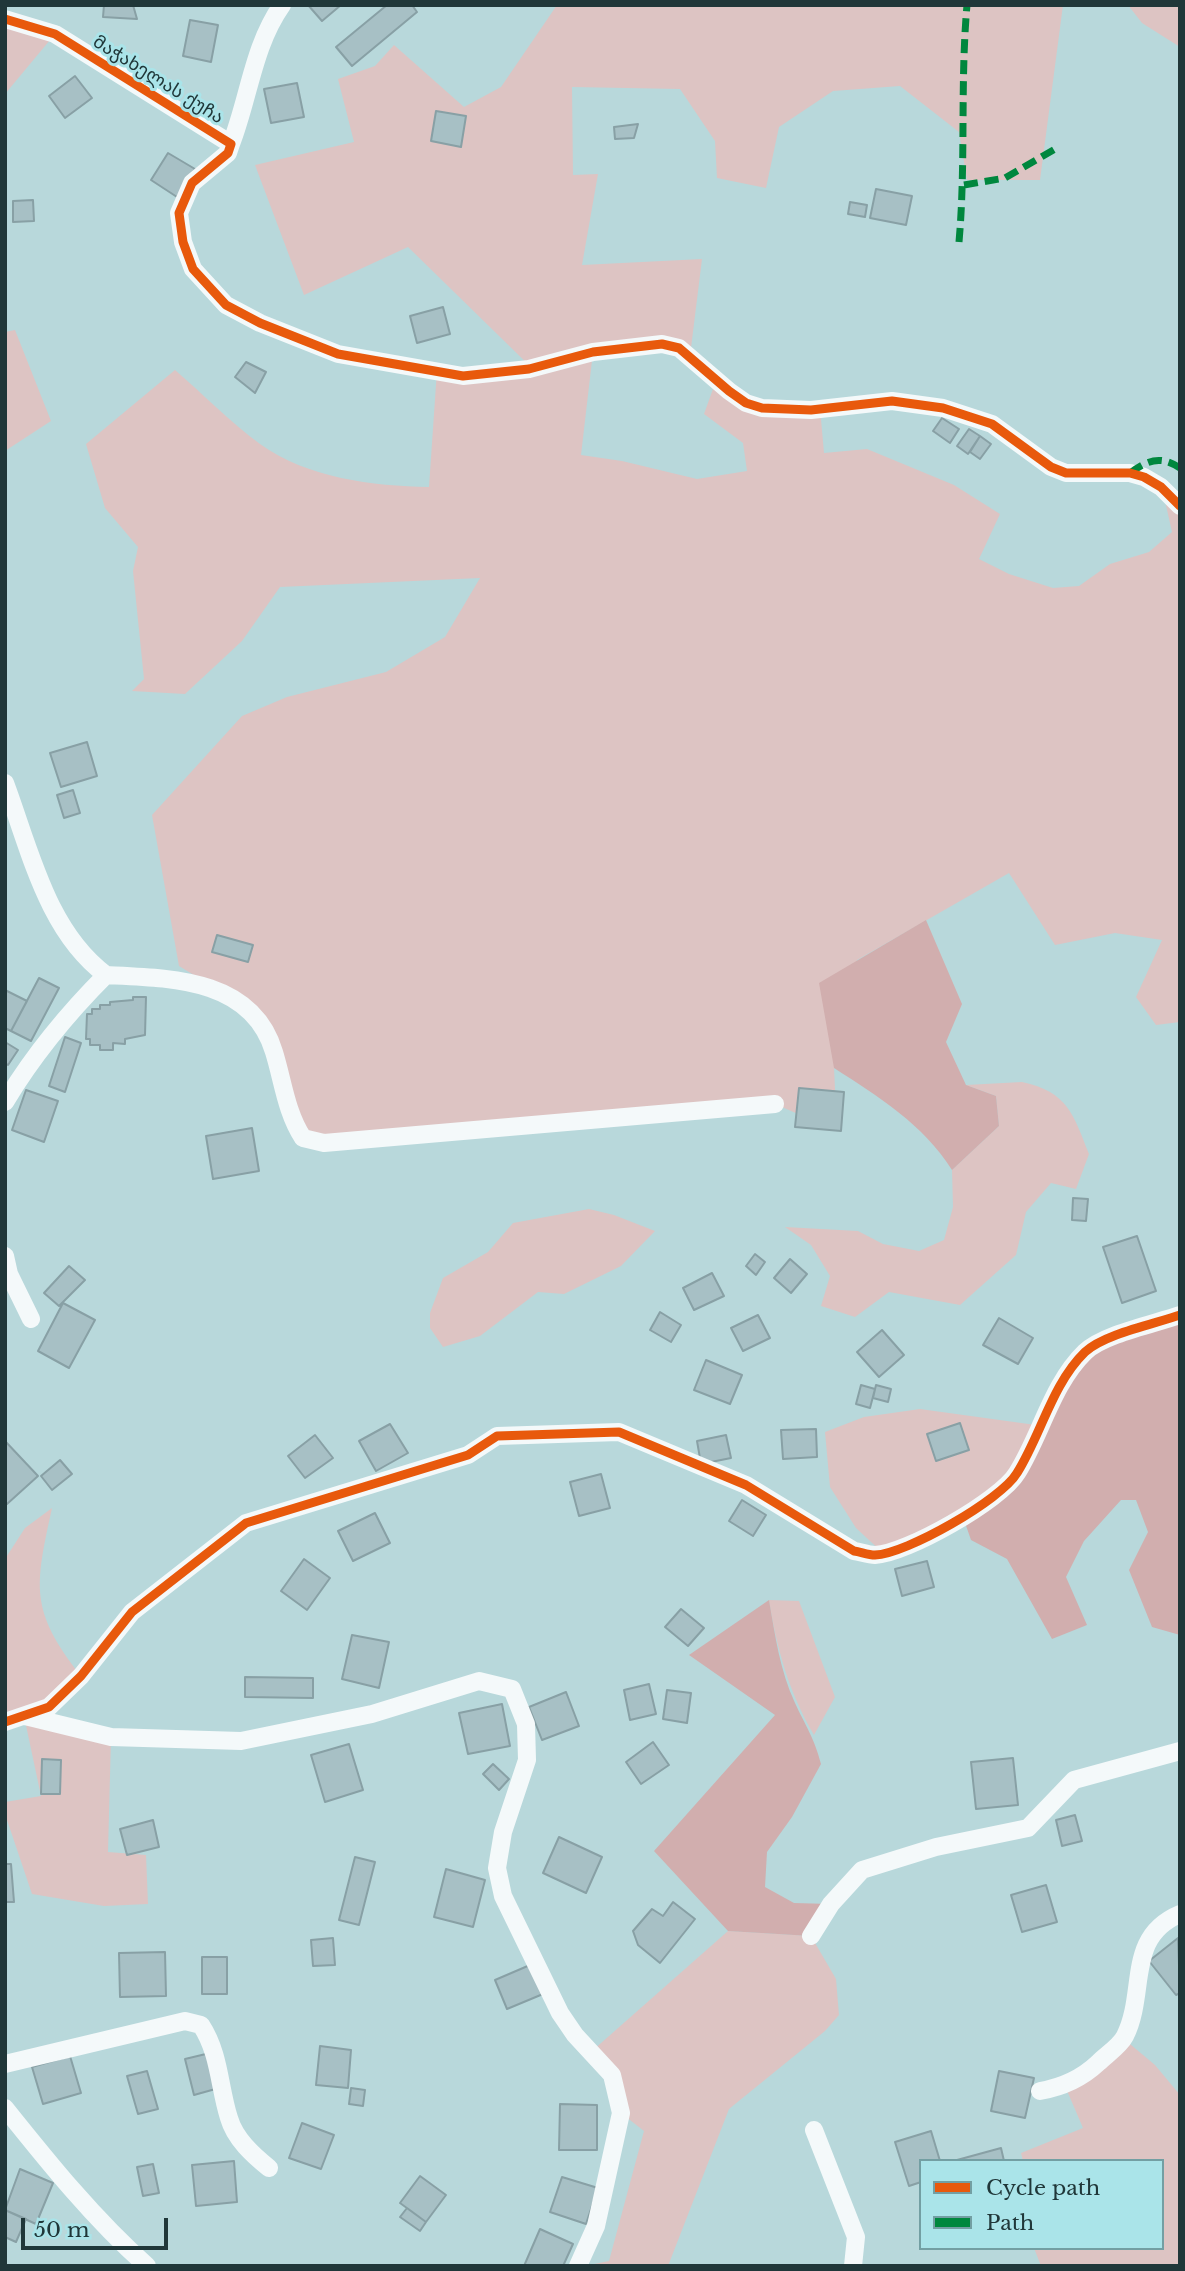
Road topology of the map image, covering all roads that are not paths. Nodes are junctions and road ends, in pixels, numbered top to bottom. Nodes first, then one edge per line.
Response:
1 (282, 5) edge
2 (5, 19) edge
3 (231, 144) junction
4 (1180, 506) edge
5 (5, 783) edge
6 (106, 975) junction
7 (5, 1102) edge
8 (775, 1104) dead end
9 (5, 1256) edge
10 (1180, 1315) edge
11 (31, 1319) dead end
12 (24, 1716) junction
13 (5, 1722) edge
14 (1180, 1751) edge
15 (1180, 1914) edge
16 (811, 1936) dead end
17 (5, 2064) edge
18 (1041, 2091) dead end
19 (5, 2108) edge
20 (814, 2130) dead end
21 (269, 2168) dead end
22 (147, 2266) edge
23 (578, 2266) edge
24 (853, 2266) edge

1 - 3 street, მაჭახელას ქუჩა
2 - 3 street, მაჭახელას ქუჩა
3 - 4 street, მაჭახელას ქუჩა
5 - 6 street
6 - 7 street
6 - 8 street
9 - 11 street
10 - 12 street
12 - 13 street
12 - 23 street
14 - 16 street
15 - 18 street
17 - 21 street
19 - 22 street
20 - 24 street

